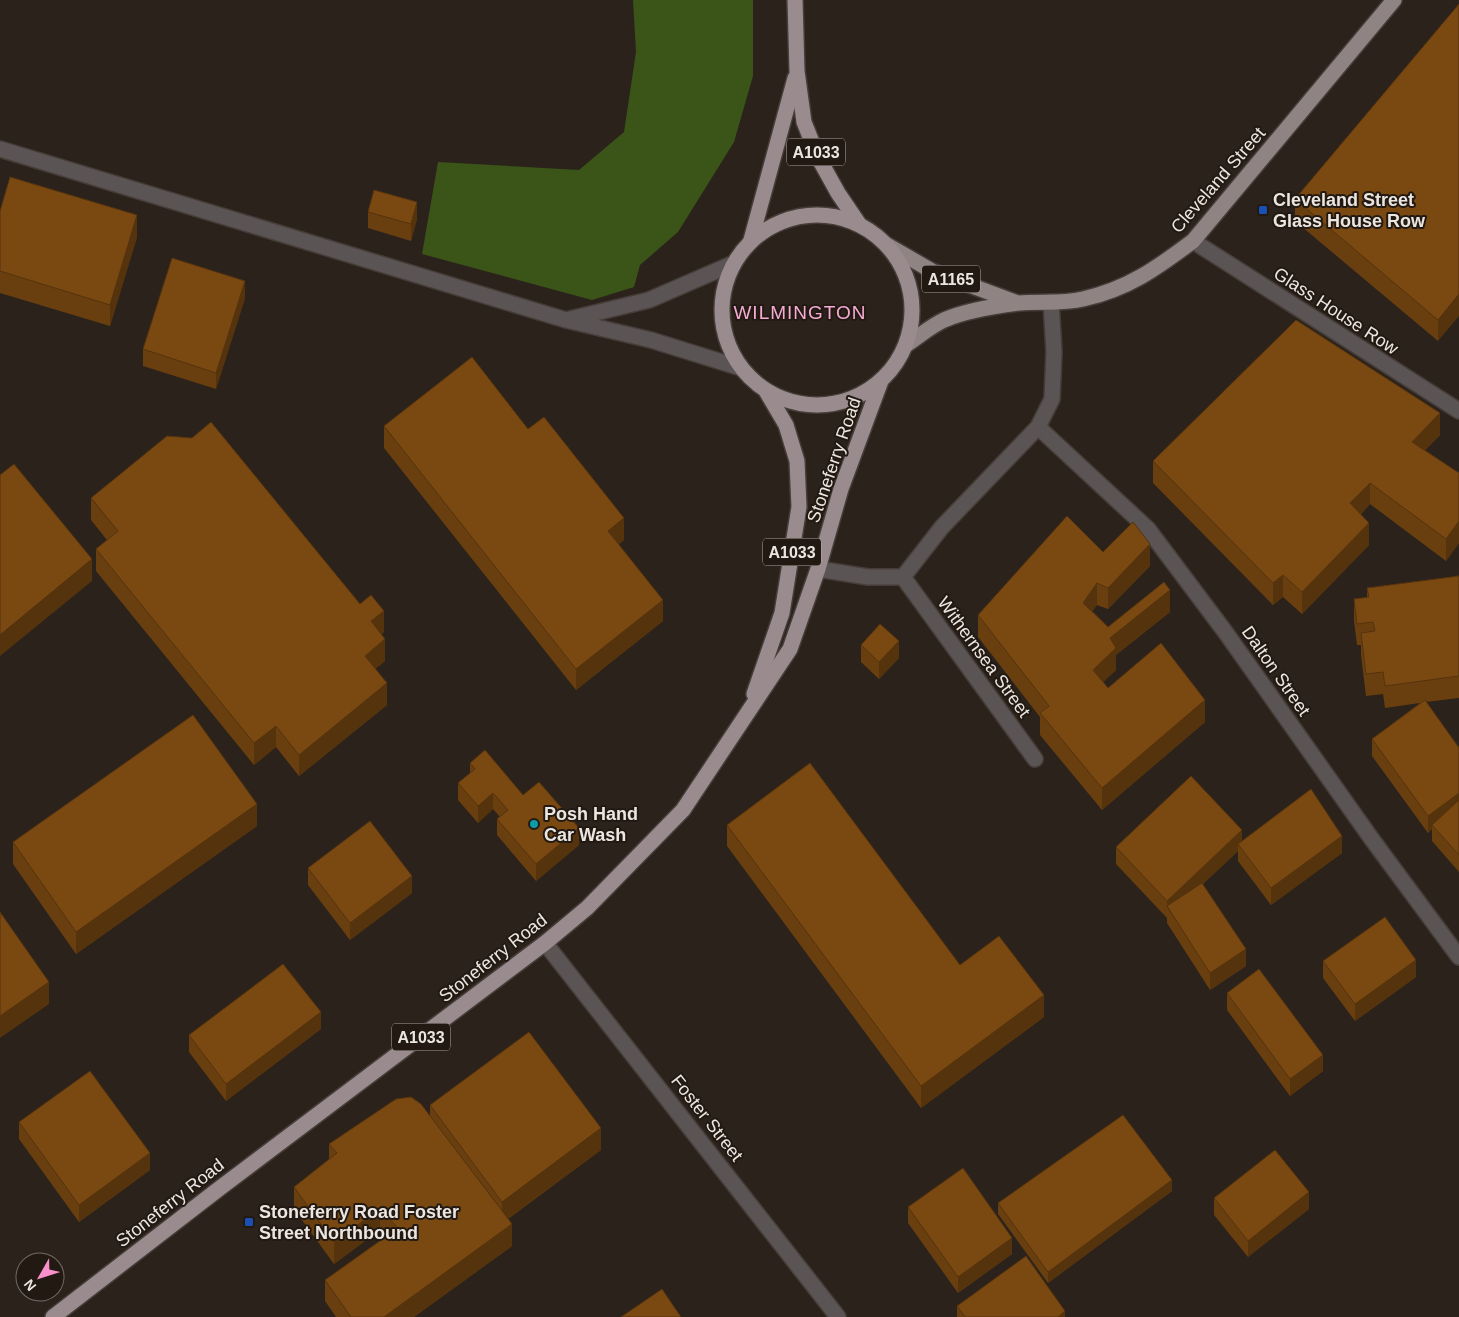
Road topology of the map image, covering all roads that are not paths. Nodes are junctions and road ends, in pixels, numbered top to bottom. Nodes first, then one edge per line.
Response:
1 (796, 0) edge
2 (1394, 0) edge
3 (797, 71) junction
4 (0, 149) edge
5 (859, 224) junction
6 (751, 240) junction
7 (1193, 241) junction
8 (887, 245) junction
9 (732, 264) junction
10 (1051, 302) junction
11 (1019, 304) junction
12 (566, 320) junction
13 (906, 345) junction
14 (741, 368) junction
15 (881, 381) junction
16 (766, 391) junction
17 (1459, 411) edge
18 (1038, 427) junction
19 (818, 569) junction
20 (903, 577) junction
21 (747, 714) junction
22 (1035, 759) dead end
23 (545, 942) junction
24 (1459, 957) edge
25 (53, 1317) edge
26 (838, 1317) edge

1 - 3 highway, A1033
2 - 7 main road, Cleveland Street / A1165
3 - 5 highway, A1033
3 - 6 highway, A1033
4 - 12 street
5 - 6 highway
5 - 8 highway
6 - 9 highway
7 - 10 main road, Cleveland Street / A1165
7 - 17 street, Glass House Row
8 - 11 main road, Cleveland Street / A1165
8 - 13 highway
9 - 12 street
9 - 14 highway
10 - 11 main road, Cleveland Street / A1165
10 - 18 street
11 - 13 main road, Cleveland Street / A1165
12 - 14 street
13 - 15 highway
14 - 16 highway
15 - 16 highway
15 - 19 highway, Stoneferry Road / A1033
16 - 21 highway, Stoneferry Road / A1033
18 - 20 street
18 - 24 street, Dalton Street
19 - 20 street
19 - 21 highway, Stoneferry Road / A1033
20 - 22 street, Withernsea Street
21 - 23 highway, Stoneferry Road / A1033
23 - 25 highway, Stoneferry Road / A1033
23 - 26 street, Foster Street

